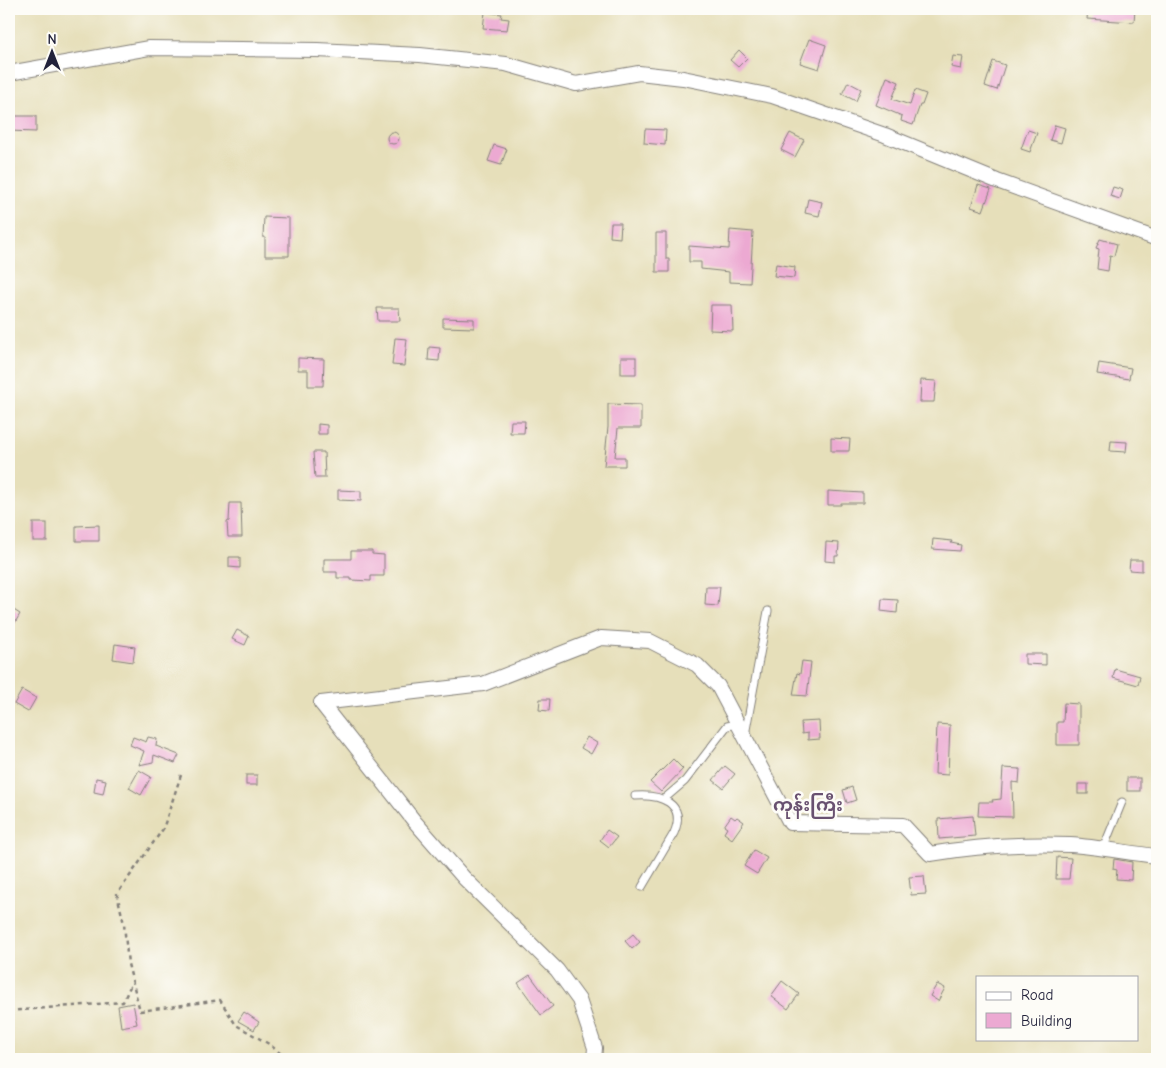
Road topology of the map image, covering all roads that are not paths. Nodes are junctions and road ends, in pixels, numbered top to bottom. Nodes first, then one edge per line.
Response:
1 (9, 72) edge
2 (1157, 239) edge
3 (768, 612) dead end
4 (738, 724) junction
5 (745, 737) junction
6 (635, 796) dead end
7 (664, 799) junction
8 (1122, 802) dead end
9 (1103, 849) junction
10 (1157, 856) edge
11 (642, 888) dead end
12 (594, 1059) edge

1 - 2 street
3 - 5 lane
4 - 5 street
4 - 7 lane
4 - 12 street
5 - 9 street
6 - 7 lane
7 - 11 lane
8 - 9 lane
9 - 10 street

